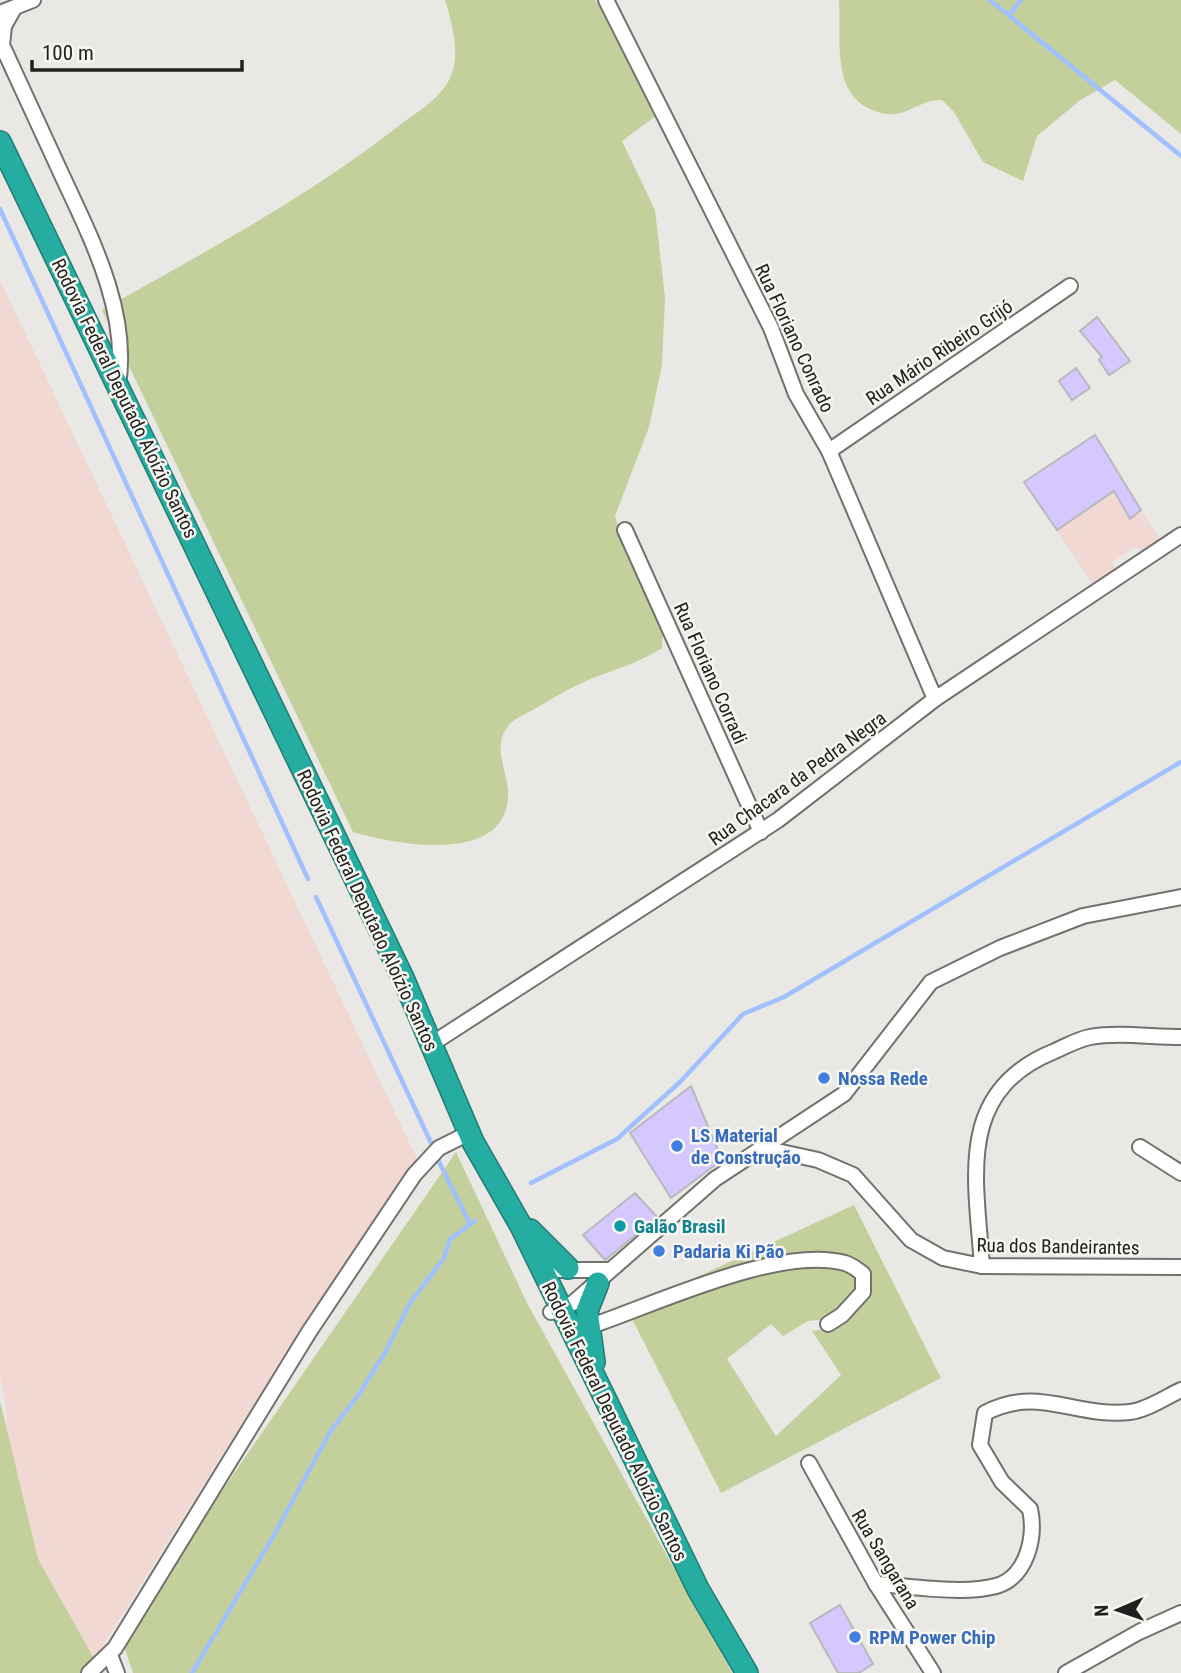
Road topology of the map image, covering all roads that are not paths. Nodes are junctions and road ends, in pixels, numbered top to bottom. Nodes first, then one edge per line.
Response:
1 (33, 0) edge
2 (607, 0) edge
3 (7, 12) edge
4 (0, 142) edge
5 (1070, 285) dead end
6 (118, 385) junction
7 (829, 451) junction
8 (625, 530) dead end
9 (1181, 535) edge
10 (935, 699) junction
11 (761, 832) junction
12 (1181, 897) edge
13 (1181, 1037) edge
14 (430, 1045) junction
15 (471, 1137) junction
16 (1140, 1147) dead end
17 (764, 1148) junction
18 (1181, 1173) edge
19 (509, 1204) junction
20 (982, 1266) junction
21 (1181, 1267) edge
22 (568, 1268) junction
23 (604, 1276) junction
24 (540, 1279) junction
25 (556, 1310) junction
26 (828, 1324) dead end
27 (588, 1327) junction
28 (1181, 1390) edge
29 (601, 1391) junction
30 (624, 1439) junction
31 (809, 1463) dead end
32 (876, 1584) junction
33 (1181, 1613) edge
34 (110, 1655) junction
35 (89, 1673) edge
36 (117, 1673) edge
37 (747, 1673) edge
38 (933, 1673) edge
39 (1066, 1673) edge

1 - 3 street
2 - 7 street, Rua Floriano Conrado
3 - 6 street
4 - 6 highway, Rodovia Federal Deputado Aloízio Santos
5 - 7 street, Rua Mário Ribeiro Grijó
6 - 14 highway, Rodovia Federal Deputado Aloízio Santos
7 - 10 street, Rua Floriano Conrado
8 - 11 street, Rua Floriano Corradi
9 - 10 street, Rua Chacara da Pedra Negra
10 - 11 street, Rua Chacara da Pedra Negra
11 - 14 street, Rua Chacara da Pedra Negra
12 - 17 street
13 - 20 street
14 - 15 highway, Rodovia Federal Deputado Aloízio Santos
15 - 19 highway, Rodovia Federal Deputado Aloízio Santos
15 - 24 highway
15 - 34 street
16 - 18 street
17 - 20 street, Rua dos Bandeirantes
17 - 23 street
19 - 22 highway
19 - 24 highway, Rodovia Federal Deputado Aloízio Santos
20 - 21 street, Rua dos Bandeirantes
22 - 23 street
22 - 24 street
23 - 25 street
23 - 27 highway
24 - 25 highway, Rodovia Federal Deputado Aloízio Santos
25 - 29 highway, Rodovia Federal Deputado Aloízio Santos
25 - 30 highway
26 - 27 street
27 - 29 highway
28 - 32 street
29 - 30 highway, Rodovia Federal Deputado Aloízio Santos
30 - 37 highway, Rodovia Federal Deputado Aloízio Santos
31 - 32 street, Rua Sangarana
32 - 38 street, Rua Sangarana
33 - 39 street
34 - 35 street
34 - 36 street

